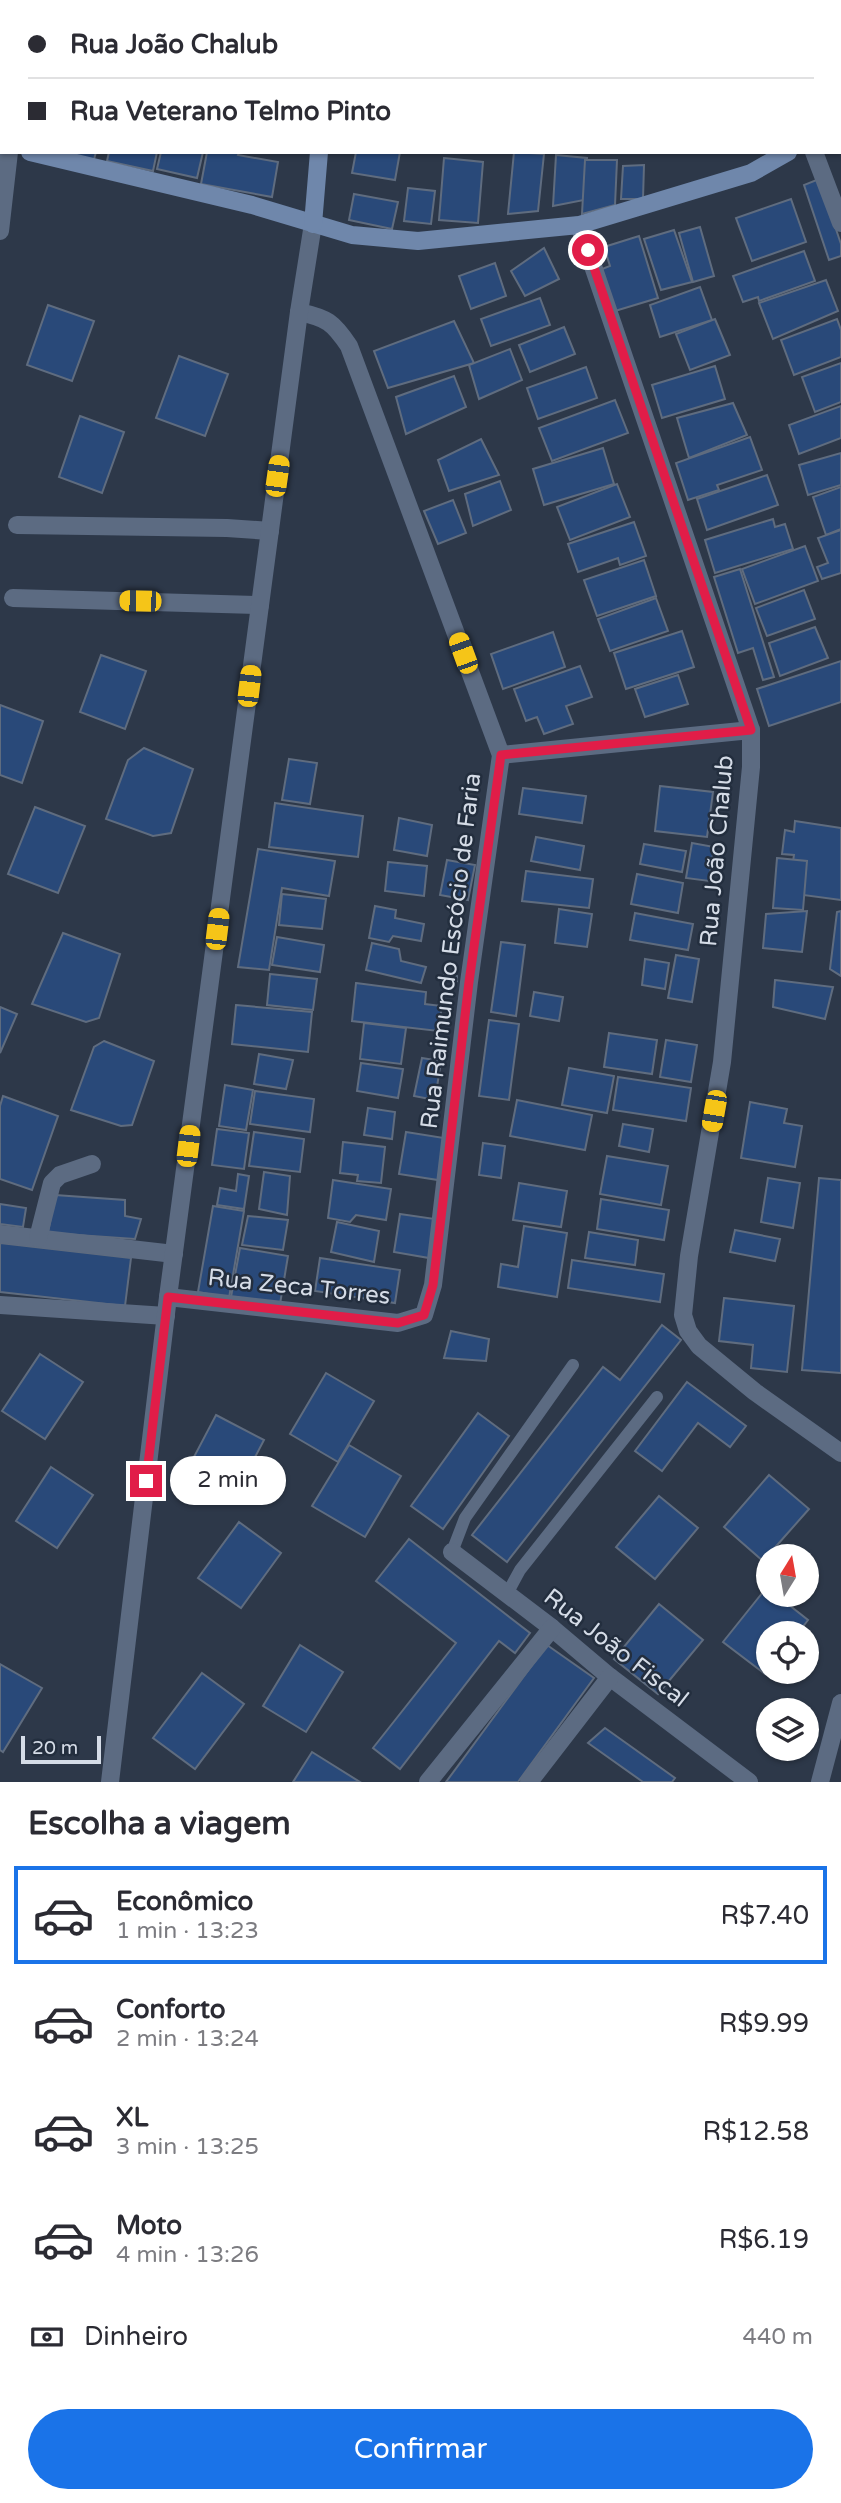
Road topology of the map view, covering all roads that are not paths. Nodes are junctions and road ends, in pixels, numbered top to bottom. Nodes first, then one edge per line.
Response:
1 (9, 154) edge
2 (38, 154) edge
3 (319, 154) edge
4 (784, 154) edge
5 (815, 154) edge
6 (841, 223) edge
7 (313, 224) junction
8 (579, 225) junction
9 (0, 231) edge
10 (299, 312) junction
11 (17, 525) dead end
12 (270, 531) junction
13 (13, 598) dead end
14 (260, 605) junction
15 (751, 730) junction
16 (501, 755) junction
17 (92, 1164) dead end
18 (0, 1234) edge
19 (38, 1238) junction
20 (174, 1254) junction
21 (168, 1297) junction
22 (0, 1305) edge
23 (424, 1315) joint
24 (166, 1316) junction
25 (573, 1365) dead end
26 (657, 1397) dead end
27 (841, 1453) edge
28 (453, 1552) joint
29 (507, 1594) junction
30 (552, 1628) junction
31 (610, 1677) junction
32 (841, 1703) edge
33 (110, 1782) edge
34 (428, 1782) edge
35 (529, 1782) edge
36 (749, 1782) edge
37 (820, 1782) edge

1 - 9 street
2 - 7 street
3 - 7 street
4 - 8 street
5 - 6 street
7 - 8 street
7 - 10 street
8 - 15 street, Rua João Chalub
10 - 12 street
10 - 16 street, Rua Raimundo Escócio de Faria
11 - 12 street
12 - 14 street
13 - 14 street
14 - 20 street
15 - 16 street
15 - 27 street, Rua João Chalub
16 - 23 street, Rua Raimundo Escócio de Faria
17 - 19 street
18 - 19 street
19 - 20 street
20 - 21 street
21 - 23 street, Rua Zeca Torres
21 - 24 street
22 - 24 street
24 - 33 street
25 - 28 lane
26 - 29 lane
28 - 29 street, Rua João Fiscal
29 - 30 street, Rua João Fiscal
30 - 31 street, Rua João Fiscal
30 - 34 street
31 - 35 street
31 - 36 street, Rua João Fiscal
32 - 37 street

